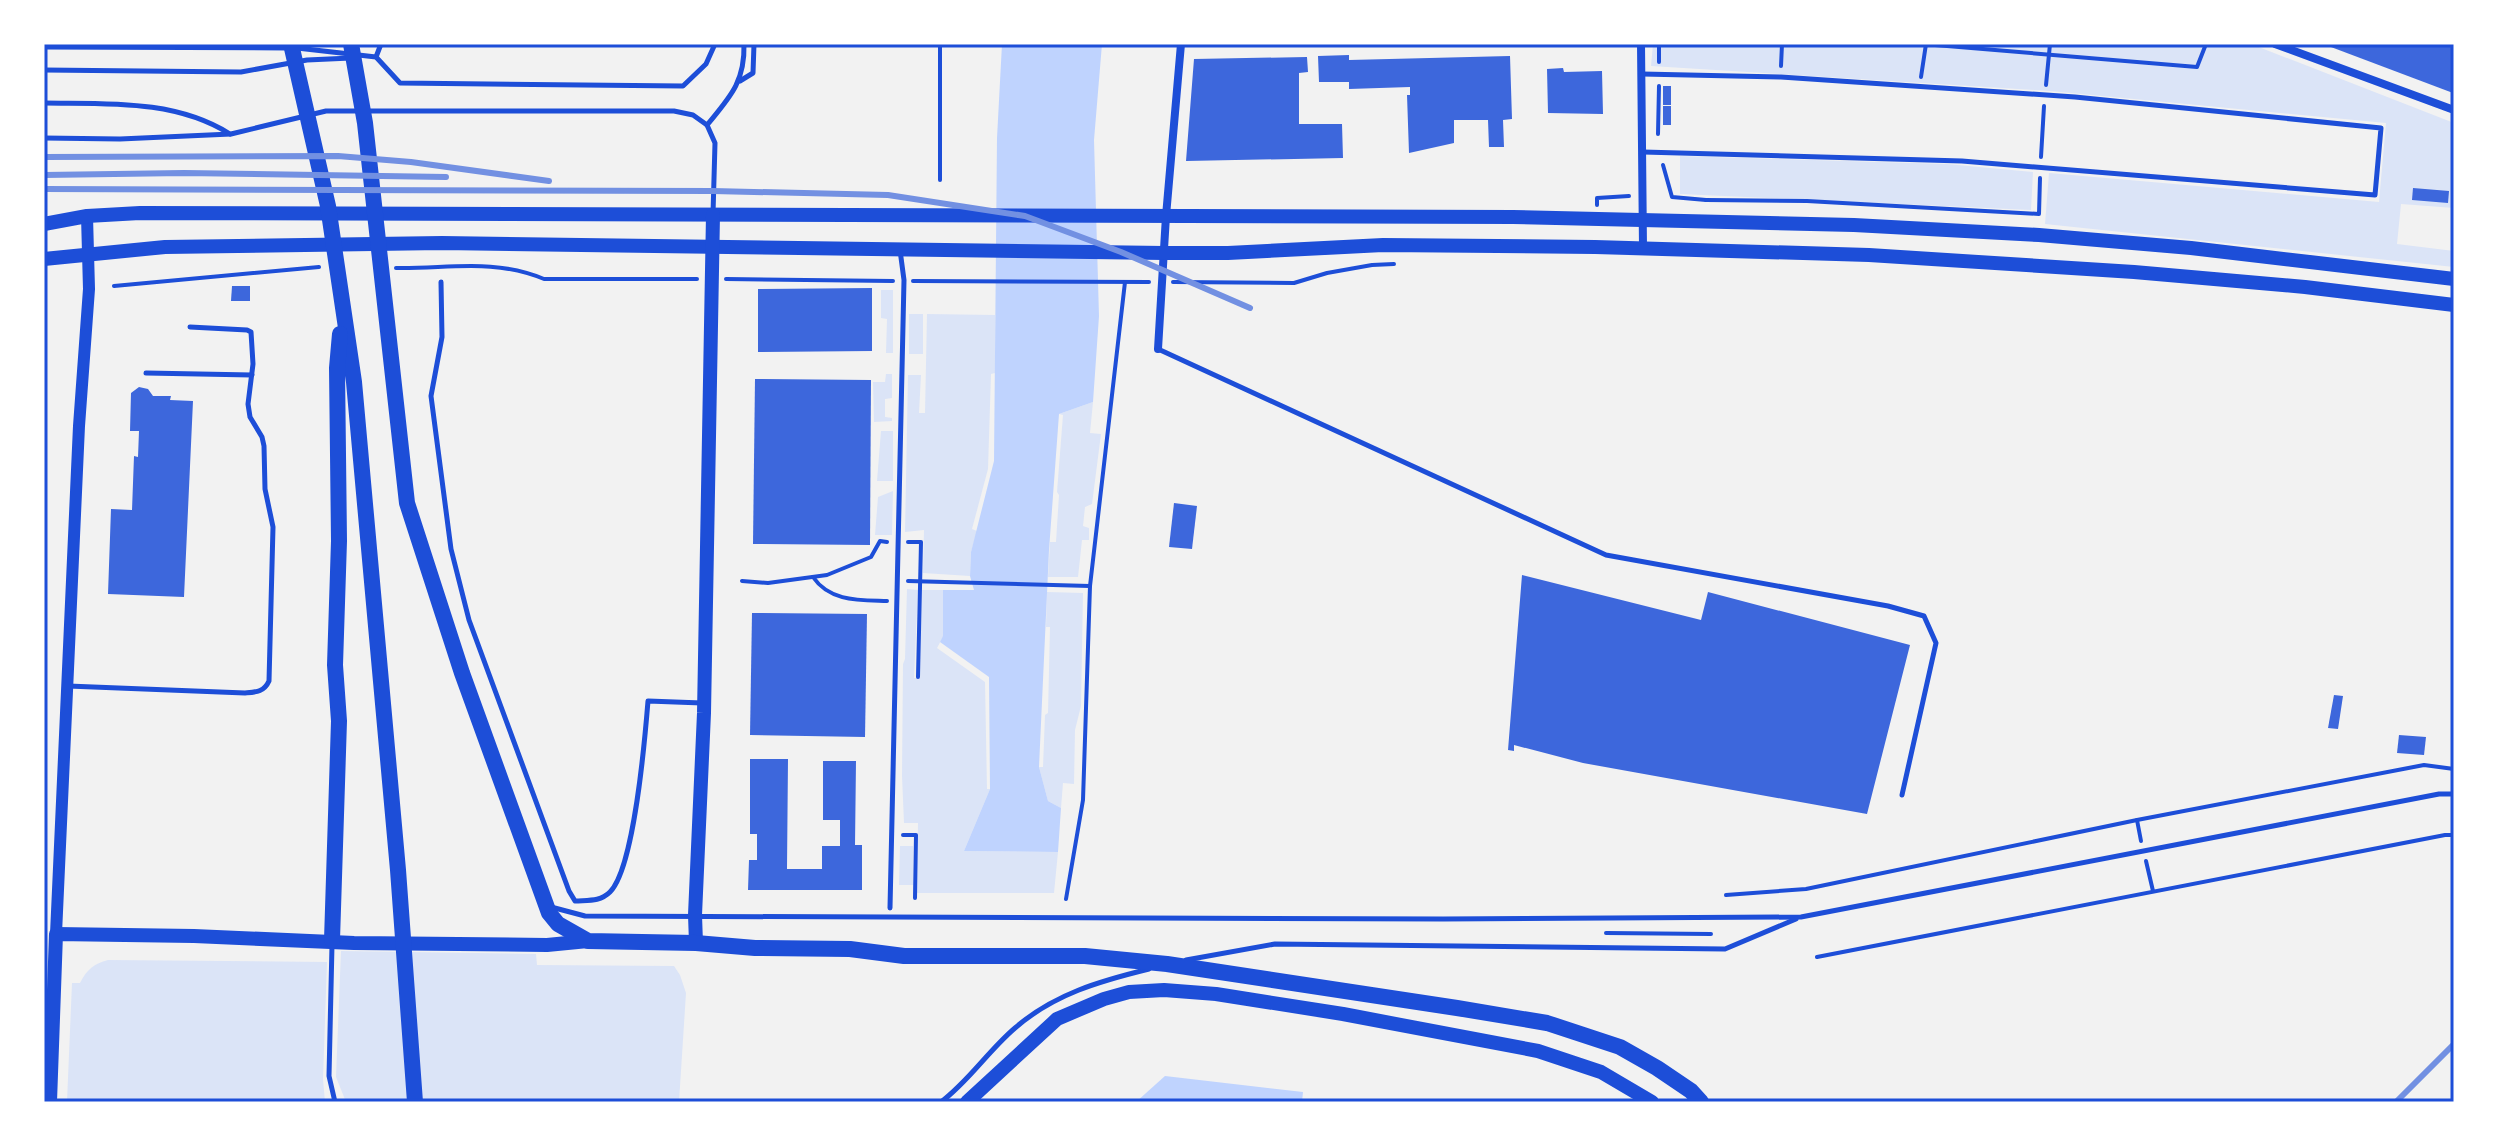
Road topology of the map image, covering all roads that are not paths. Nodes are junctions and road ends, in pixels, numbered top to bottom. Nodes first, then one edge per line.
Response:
1 (291, 44) edge
2 (351, 44) edge
3 (381, 44) edge
4 (715, 44) edge
5 (744, 44) edge
6 (754, 44) edge
7 (1181, 44) edge
8 (1641, 44) edge
9 (2275, 44) edge
10 (174, 46) edge
11 (44, 47) edge
12 (376, 57) junction
13 (44, 70) edge
14 (1642, 74) junction
15 (739, 82) junction
16 (44, 103) edge
17 (2454, 110) edge
18 (707, 125) junction
19 (231, 134) junction
20 (44, 139) edge
21 (1643, 152) junction
22 (713, 215) junction
23 (87, 216) junction
24 (1166, 216) junction
25 (1643, 220) junction
26 (44, 224) edge
27 (712, 247) junction
28 (1643, 248) junction
29 (900, 249) junction
30 (89, 253) junction
31 (1164, 253) junction
32 (44, 259) edge
33 (2454, 279) edge
34 (441, 282) dead end
35 (342, 305) junction
36 (2454, 305) edge
37 (190, 327) dead end
38 (1158, 349) joint
39 (146, 373) dead end
40 (252, 375) junction
41 (67, 686) junction
42 (704, 703) junction
43 (2454, 794) edge
44 (1902, 795) dead end
45 (546, 905) junction
46 (890, 908) dead end
47 (695, 915) junction
48 (1801, 917) junction
49 (56, 934) junction
50 (332, 940) junction
51 (588, 941) junction
52 (696, 943) junction
53 (1167, 964) junction
54 (50, 1102) edge
55 (335, 1102) edge
56 (415, 1102) edge
57 (941, 1102) edge
58 (967, 1102) edge
59 (1652, 1102) edge
60 (1701, 1102) edge

1 - 35 highway
2 - 45 highway
3 - 12 lane
4 - 12 lane
5 - 15 lane
6 - 15 lane
7 - 24 street
8 - 14 street
9 - 17 street
10 - 11 lane
10 - 12 lane
12 - 13 lane
14 - 21 street
14 - 21 lane
15 - 18 lane
16 - 19 lane
18 - 19 lane
18 - 22 lane
19 - 20 lane
21 - 25 street
22 - 23 main road
22 - 24 main road
22 - 27 main road
23 - 26 main road
23 - 30 street
24 - 25 main road
24 - 31 street
25 - 28 street
25 - 33 main road
27 - 29 main road
27 - 30 main road
27 - 42 main road
28 - 31 main road
28 - 36 main road
29 - 31 main road
29 - 46 lane
30 - 32 main road
30 - 41 street
31 - 38 street
34 - 42 lane
35 - 50 highway
35 - 56 highway
37 - 40 lane
38 - 44 lane
39 - 40 lane
40 - 41 lane
41 - 49 street
42 - 47 main road
43 - 48 lane
45 - 47 lane
45 - 51 highway
47 - 48 lane
47 - 52 main road
48 - 53 lane
49 - 50 main road
49 - 54 main road
50 - 51 main road
50 - 55 lane
51 - 52 highway
52 - 53 highway
53 - 57 lane
53 - 60 highway
58 - 59 main road

